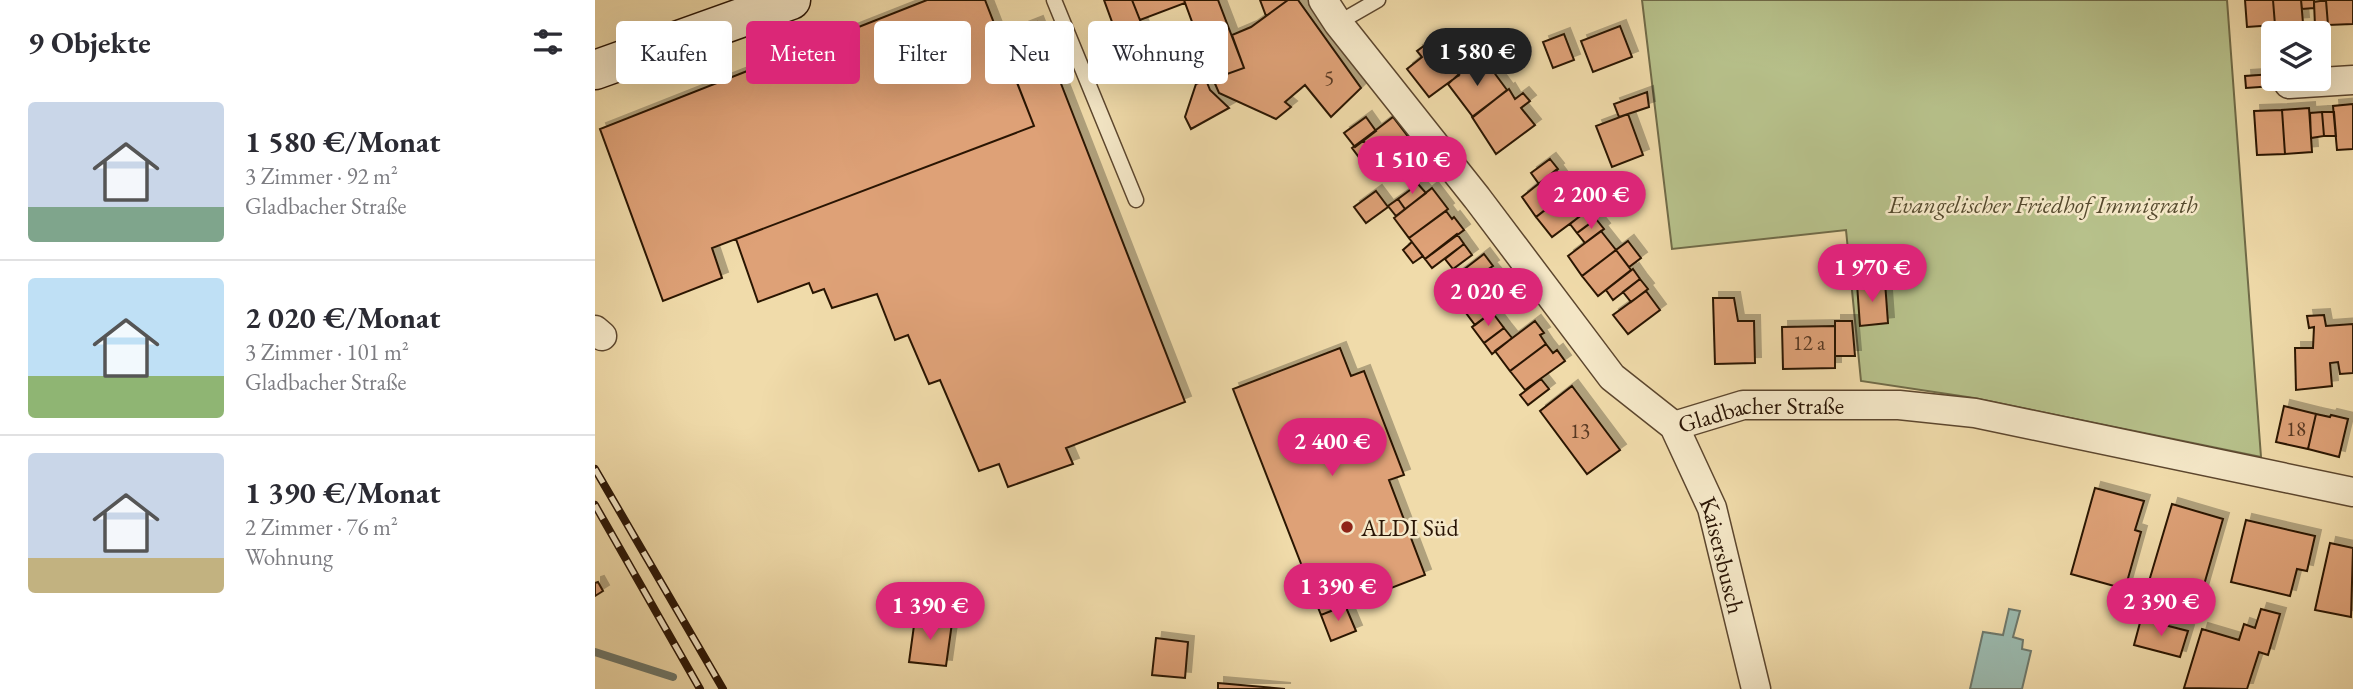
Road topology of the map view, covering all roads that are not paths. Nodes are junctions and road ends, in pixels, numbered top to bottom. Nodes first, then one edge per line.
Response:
1 (791, 0) edge
2 (1054, 0) edge
3 (1378, 0) edge
4 (1331, 11) edge
5 (595, 70) edge
6 (2353, 80) edge
7 (2331, 81) edge
8 (1136, 200) dead end
9 (1674, 426) junction
10 (2353, 492) edge
11 (1756, 689) edge

1 - 5 main road
2 - 8 lane
3 - 4 lane
4 - 9 street, Gladbacher Straße
6 - 7 street
9 - 10 street, Gladbacher Straße
9 - 11 street, Kaisersbusch

